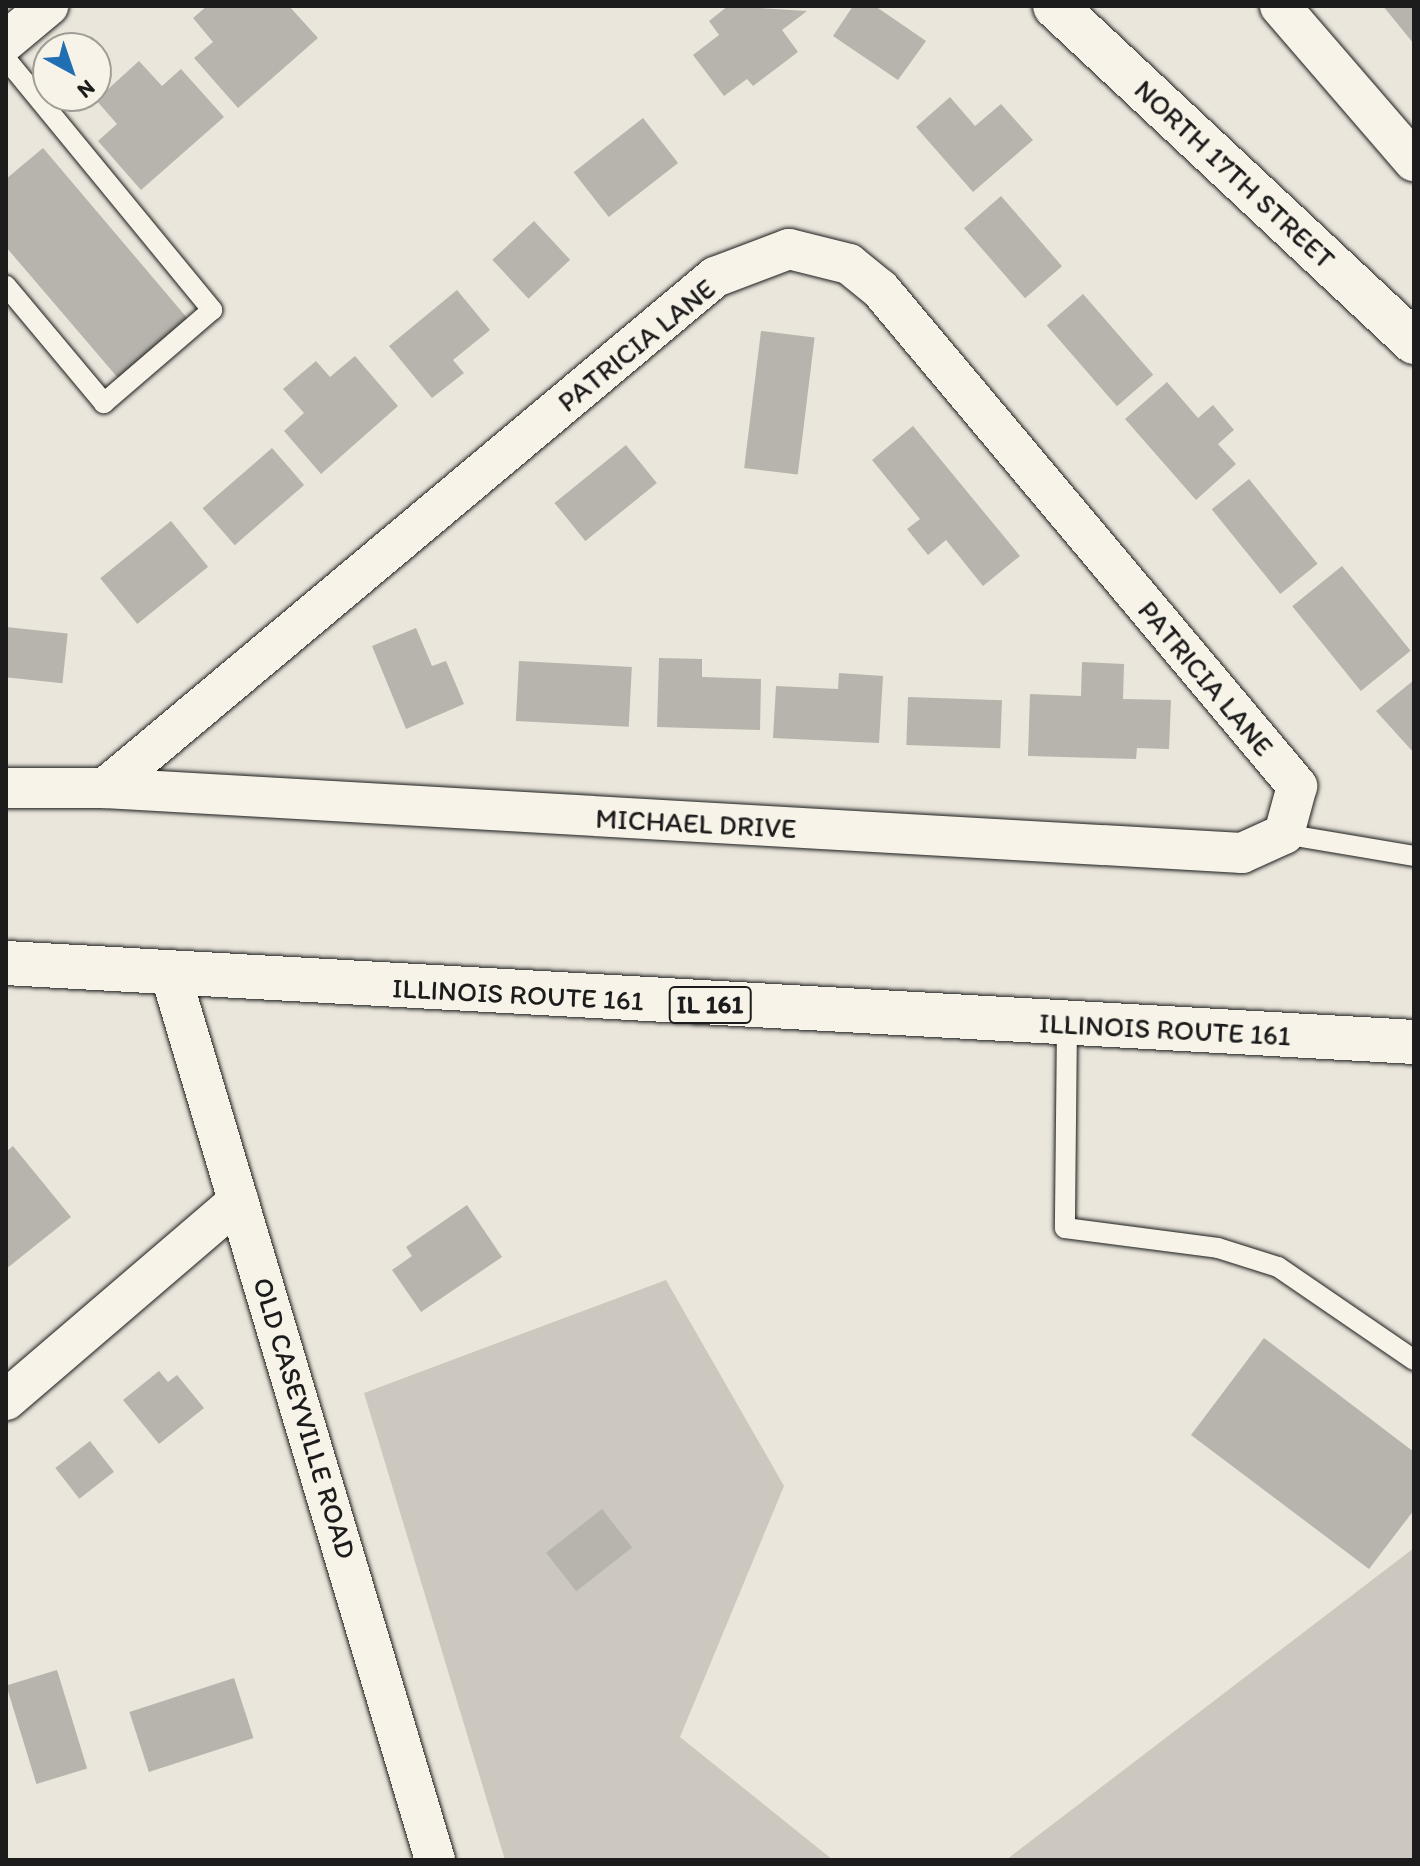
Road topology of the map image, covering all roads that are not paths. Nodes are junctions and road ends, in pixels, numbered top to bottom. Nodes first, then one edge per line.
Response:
1 (48, 6) edge
2 (1055, 6) edge
3 (1280, 6) edge
4 (6, 41) edge
5 (6, 59) edge
6 (1414, 161) edge
7 (6, 286) edge
8 (1414, 342) edge
9 (6, 788) edge
10 (105, 788) junction
11 (1284, 834) junction
12 (1414, 856) edge
13 (6, 963) edge
14 (171, 976) junction
15 (1067, 1024) junction
16 (1414, 1042) edge
17 (238, 1201) junction
18 (1414, 1360) edge
19 (6, 1400) edge
20 (435, 1860) edge

1 - 4 street
2 - 8 main road, NORTH 17TH STREET
3 - 6 street
5 - 7 lane
9 - 10 street
10 - 11 street, MICHAEL DRIVE
10 - 11 street, PATRICIA LANE
11 - 12 lane
13 - 14 main road, ILLINOIS ROUTE 161 / IL 161
14 - 15 main road, ILLINOIS ROUTE 161 / IL 161
14 - 17 street, OLD CASEYVILLE ROAD
15 - 16 main road, ILLINOIS ROUTE 161 / IL 161
15 - 18 lane
17 - 19 street
17 - 20 street, OLD CASEYVILLE ROAD

